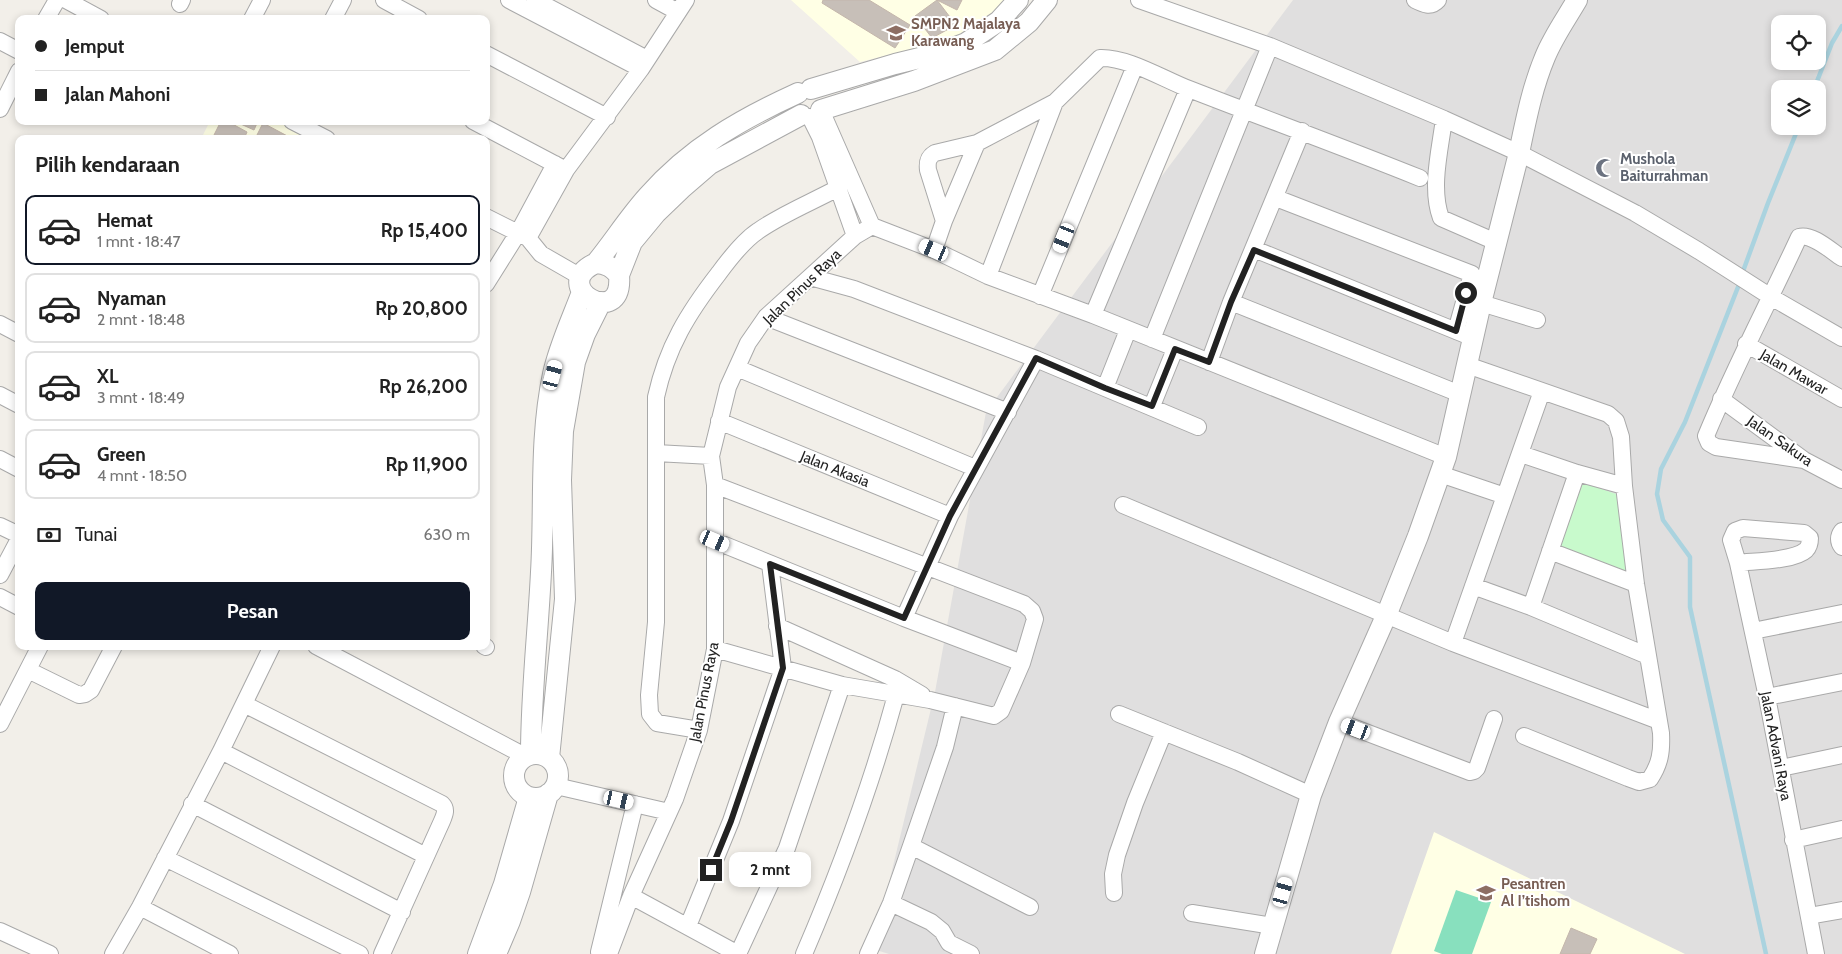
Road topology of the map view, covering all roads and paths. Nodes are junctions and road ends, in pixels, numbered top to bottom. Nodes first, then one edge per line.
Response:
1 (56, 0) edge
2 (66, 0) edge
3 (262, 0) edge
4 (343, 0) edge
5 (384, 0) edge
6 (509, 0) edge
7 (535, 0) edge
8 (656, 0) edge
9 (1018, 0) edge
10 (1047, 0) edge
11 (1139, 0) edge
12 (1415, 0) edge
13 (1438, 0) edge
14 (1577, 0) edge
15 (682, 6) edge
16 (48, 15) edge
17 (94, 15) edge
18 (254, 15) edge
19 (336, 15) edge
20 (412, 15) edge
21 (0, 41) edge
22 (1270, 46) junction
23 (15, 49) edge
24 (490, 56) edge
25 (644, 64) junction
26 (1135, 66) junction
27 (15, 79) edge
28 (1188, 89) junction
29 (805, 91) junction
30 (1055, 102) junction
31 (0, 109) edge
32 (1244, 110) junction
33 (811, 114) junction
34 (606, 117) junction
35 (1444, 119) junction
36 (300, 125) edge
37 (481, 125) edge
38 (1302, 131) junction
39 (319, 135) edge
40 (977, 142) junction
41 (1519, 153) junction
42 (560, 167) junction
43 (1420, 178) dead end
44 (838, 188) junction
45 (1276, 198) junction
46 (490, 219) edge
47 (944, 221) junction
48 (872, 226) junction
49 (523, 235) junction
50 (855, 236) junction
51 (1496, 242) junction
52 (934, 250) junction
53 (1254, 250) junction
54 (1842, 258) edge
55 (619, 275) junction
56 (586, 276) junction
57 (988, 276) junction
58 (810, 277) junction
59 (490, 279) edge
60 (1040, 296) junction
61 (1771, 297) junction
62 (601, 302) junction
63 (1231, 302) junction
64 (1481, 304) junction
65 (1093, 315) junction
66 (766, 317) junction
67 (1537, 320) dead end
68 (0, 324) edge
69 (1128, 330) junction
70 (15, 332) edge
71 (1465, 335) junction
72 (1842, 338) edge
73 (1152, 339) junction
74 (1746, 344) junction
75 (1175, 349) junction
76 (1036, 358) junction
77 (1209, 362) junction
78 (1467, 365) junction
79 (737, 368) junction
80 (1105, 388) junction
81 (1542, 391) junction
82 (1460, 394) junction
83 (0, 395) edge
84 (1721, 399) junction
85 (1842, 399) edge
86 (15, 403) edge
87 (1152, 406) junction
88 (1008, 412) junction
89 (719, 421) junction
90 (1198, 427) dead end
91 (554, 431) junction
92 (656, 453) junction
93 (1521, 454) junction
94 (711, 456) junction
95 (0, 459) edge
96 (1804, 460) junction
97 (1443, 466) junction
98 (15, 467) edge
99 (975, 468) junction
100 (1577, 473) junction
101 (1842, 480) edge
102 (715, 485) junction
103 (1624, 486) junction
104 (1505, 496) junction
105 (1122, 505) dead end
106 (950, 516) junction
107 (0, 526) edge
108 (1842, 531) edge
109 (15, 535) edge
110 (715, 541) junction
111 (15, 545) edge
112 (1842, 547) edge
113 (1550, 550) junction
114 (1738, 563) junction
115 (770, 564) junction
116 (926, 566) junction
117 (0, 575) edge
118 (1636, 584) junction
119 (1473, 586) junction
120 (0, 597) edge
121 (15, 605) edge
122 (1531, 607) junction
123 (1842, 614) edge
124 (1386, 616) junction
125 (904, 618) junction
126 (777, 626) junction
127 (1754, 631) junction
128 (1453, 643) junction
129 (715, 649) junction
130 (38, 650) edge
131 (112, 650) edge
132 (270, 650) edge
133 (324, 650) edge
134 (1648, 656) junction
135 (1022, 663) junction
136 (783, 668) junction
137 (28, 670) junction
138 (1842, 682) edge
139 (842, 684) junction
140 (896, 695) junction
141 (1767, 697) junction
142 (930, 700) junction
143 (244, 704) junction
144 (955, 706) junction
145 (1119, 714) dead end
146 (1494, 719) dead end
147 (1659, 721) junction
148 (1339, 722) junction
149 (0, 724) edge
150 (700, 730) junction
151 (1164, 732) junction
152 (1524, 736) dead end
153 (221, 751) junction
154 (1842, 755) edge
155 (535, 756) junction
156 (1781, 768) junction
157 (544, 792) junction
158 (1311, 795) junction
159 (192, 804) junction
160 (635, 804) junction
161 (669, 812) junction
162 (1842, 830) edge
163 (1793, 840) junction
164 (911, 846) junction
165 (426, 856) junction
166 (165, 858) junction
167 (1114, 893) dead end
168 (631, 896) junction
169 (891, 903) junction
170 (140, 907) junction
171 (1030, 907) dead end
172 (1842, 910) edge
173 (402, 912) junction
174 (1192, 913) dead end
175 (1809, 916) junction
176 (688, 926) junction
177 (1273, 926) junction
178 (0, 931) edge
179 (496, 932) junction
180 (604, 953) edge
181 (50, 954) edge
182 (113, 954) edge
183 (230, 954) edge
184 (360, 954) edge
185 (382, 954) edge
186 (478, 954) edge
187 (496, 954) edge
188 (738, 954) edge
189 (804, 954) edge
190 (869, 954) edge
191 (971, 954) edge
192 (1265, 954) edge
193 (1816, 954) edge

1 - 16 street
2 - 17 street
3 - 18 street
4 - 19 street
5 - 20 street
6 - 25 street
7 - 25 street
8 - 15 street
9 - 29 street
10 - 33 street
11 - 22 street
12 - 13 street
14 - 41 street
15 - 25 street
21 - 23 street
22 - 32 street
22 - 35 street
24 - 34 street
25 - 34 street
26 - 28 street
26 - 30 street
26 - 60 street
27 - 31 street
28 - 32 street
28 - 65 street
29 - 33 street
29 - 56 street
30 - 40 street
30 - 57 street
32 - 38 street
32 - 73 street
33 - 44 street
33 - 48 street
33 - 55 street
34 - 42 street
35 - 41 street
35 - 51 street
36 - 39 street
37 - 42 street
38 - 43 street
38 - 45 street
40 - 47 street
40 - 47 street
41 - 51 street
41 - 61 street
42 - 49 street
44 - 50 street
44 - 92 street
45 - 53 street
45 - 71 street
46 - 49 street
47 - 52 street
48 - 50 street, Jalan Pinus Raya
48 - 52 street
49 - 56 street
49 - 59 street
50 - 58 street, Jalan Pinus Raya
51 - 64 street
52 - 57 street
53 - 63 street
53 - 71 street
54 - 61 street
55 - 56 street
55 - 62 street
56 - 62 street
56 - 91 street
57 - 60 street
58 - 66 street, Jalan Pinus Raya
58 - 76 street
60 - 65 street
61 - 72 street
61 - 74 street
62 - 91 street
63 - 77 street
63 - 82 street
64 - 67 street
64 - 71 street
65 - 69 street
66 - 79 street, Jalan Pinus Raya
66 - 88 street
68 - 70 street
69 - 73 street
69 - 80 street
71 - 78 street
73 - 75 street
74 - 84 street
74 - 85 street, Jalan Mawar
75 - 77 street
75 - 87 street
76 - 80 street
76 - 88 street
77 - 97 street
78 - 81 street
78 - 82 street
79 - 89 street, Jalan Pinus Raya
79 - 99 street
80 - 87 street
81 - 93 street
81 - 103 street
82 - 97 street
83 - 86 street
84 - 96 street, Jalan Sakura
84 - 96 street
87 - 90 street
88 - 99 street
89 - 94 street, Jalan Pinus Raya
89 - 106 street, Jalan Akasia
91 - 155 street
92 - 94 street
92 - 150 street
93 - 100 street
93 - 104 street
94 - 102 street, Jalan Pinus Raya
95 - 98 street
96 - 101 street, Jalan Sakura
97 - 104 street
97 - 124 street
99 - 106 street
100 - 103 street
100 - 113 street
102 - 110 street, Jalan Pinus Raya
102 - 116 street
103 - 118 street
104 - 119 street
105 - 124 street
106 - 116 street
107 - 109 street
108 - 112 street
110 - 115 street
110 - 129 street, Jalan Pinus Raya
111 - 117 street
113 - 118 street
113 - 122 street
114 - 114 street, Jalan Advani Raya
114 - 127 street, Jalan Advani Raya
115 - 125 street
115 - 126 street
116 - 125 street
116 - 135 street
118 - 134 street
119 - 122 street
119 - 128 street
120 - 121 street
122 - 134 street
123 - 127 street
124 - 128 street
124 - 148 street
125 - 135 street
126 - 136 street
126 - 142 street
127 - 141 street, Jalan Advani Raya
128 - 147 street
129 - 136 street
129 - 150 street, Jalan Pinus Raya
130 - 137 street
131 - 137 street
132 - 143 street
133 - 155 street
134 - 147 street
135 - 144 street
136 - 139 street
136 - 176 street
137 - 149 street
138 - 141 street
139 - 140 street
139 - 188 street
140 - 142 street
140 - 189 street
141 - 156 street, Jalan Advani Raya
142 - 144 street
143 - 153 street
143 - 165 street
144 - 164 street
145 - 151 street
146 - 148 street
147 - 152 street
148 - 158 street
150 - 161 street, Jalan Pinus Raya
151 - 158 street
151 - 167 street
153 - 159 street
153 - 165 street
154 - 156 street
155 - 157 street
155 - 157 street
156 - 163 street, Jalan Advani Raya
157 - 160 street
157 - 179 street
158 - 177 street
159 - 166 street
159 - 173 street
160 - 161 street
160 - 180 street
161 - 168 street, Jalan Pinus Raya
162 - 163 street
163 - 175 street, Jalan Advani Raya
164 - 169 street
164 - 171 street
165 - 173 street
166 - 170 street
166 - 184 street
168 - 176 street
168 - 180 street, Jalan Pinus Raya
169 - 190 street
169 - 191 street
170 - 182 street
170 - 183 street
172 - 175 street
173 - 185 street
174 - 177 street
175 - 193 street, Jalan Advani Raya
176 - 188 street
177 - 192 street
178 - 181 street
179 - 186 street
179 - 187 street

